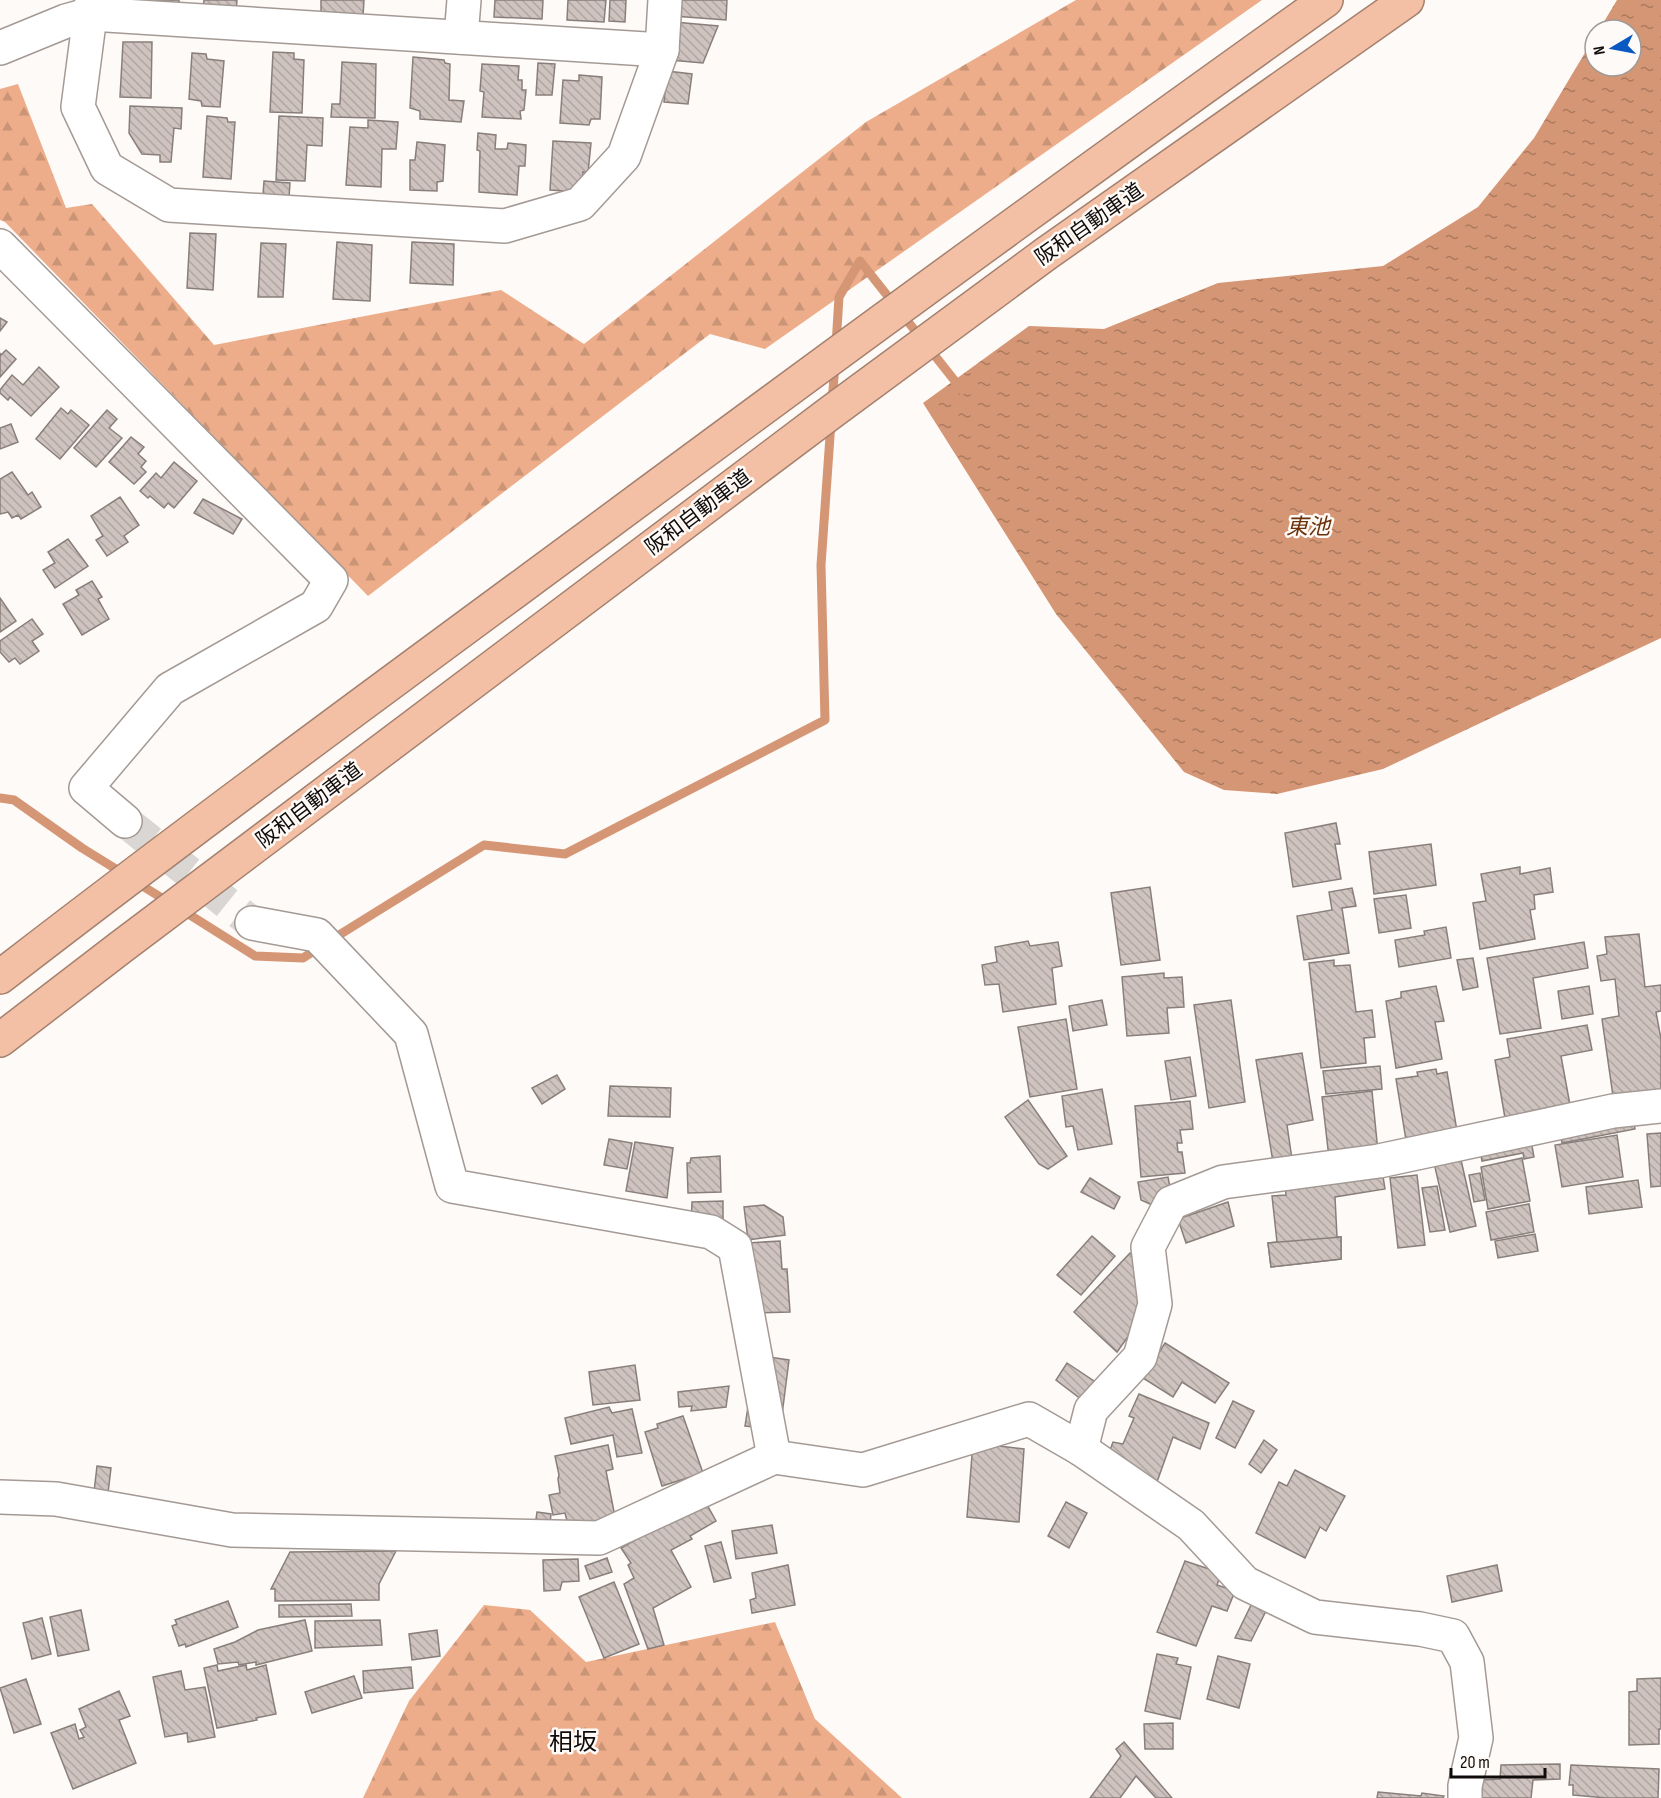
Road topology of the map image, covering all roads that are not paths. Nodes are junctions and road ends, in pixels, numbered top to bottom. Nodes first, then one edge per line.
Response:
1 (464, 0) edge
2 (665, 0) edge
3 (1326, 0) edge
4 (1407, 0) edge
5 (92, 7) edge
6 (270, 13) edge
7 (461, 37) junction
8 (0, 48) edge
9 (662, 50) junction
10 (0, 246) edge
11 (125, 821) tunnel mouth
12 (252, 923) tunnel mouth
13 (0, 977) edge
14 (0, 1040) edge
15 (1661, 1107) edge
16 (1080, 1449) junction
17 (774, 1457) junction
18 (0, 1497) edge
19 (1465, 1798) edge

1 - 7 street
2 - 9 street
3 - 13 highway, 阪和自動車道
4 - 14 highway, 阪和自動車道
5 - 6 street
5 - 8 street
5 - 9 street
6 - 7 street
7 - 9 street
10 - 11 street
12 - 17 street
15 - 16 street
16 - 17 street
16 - 19 street
17 - 18 street

